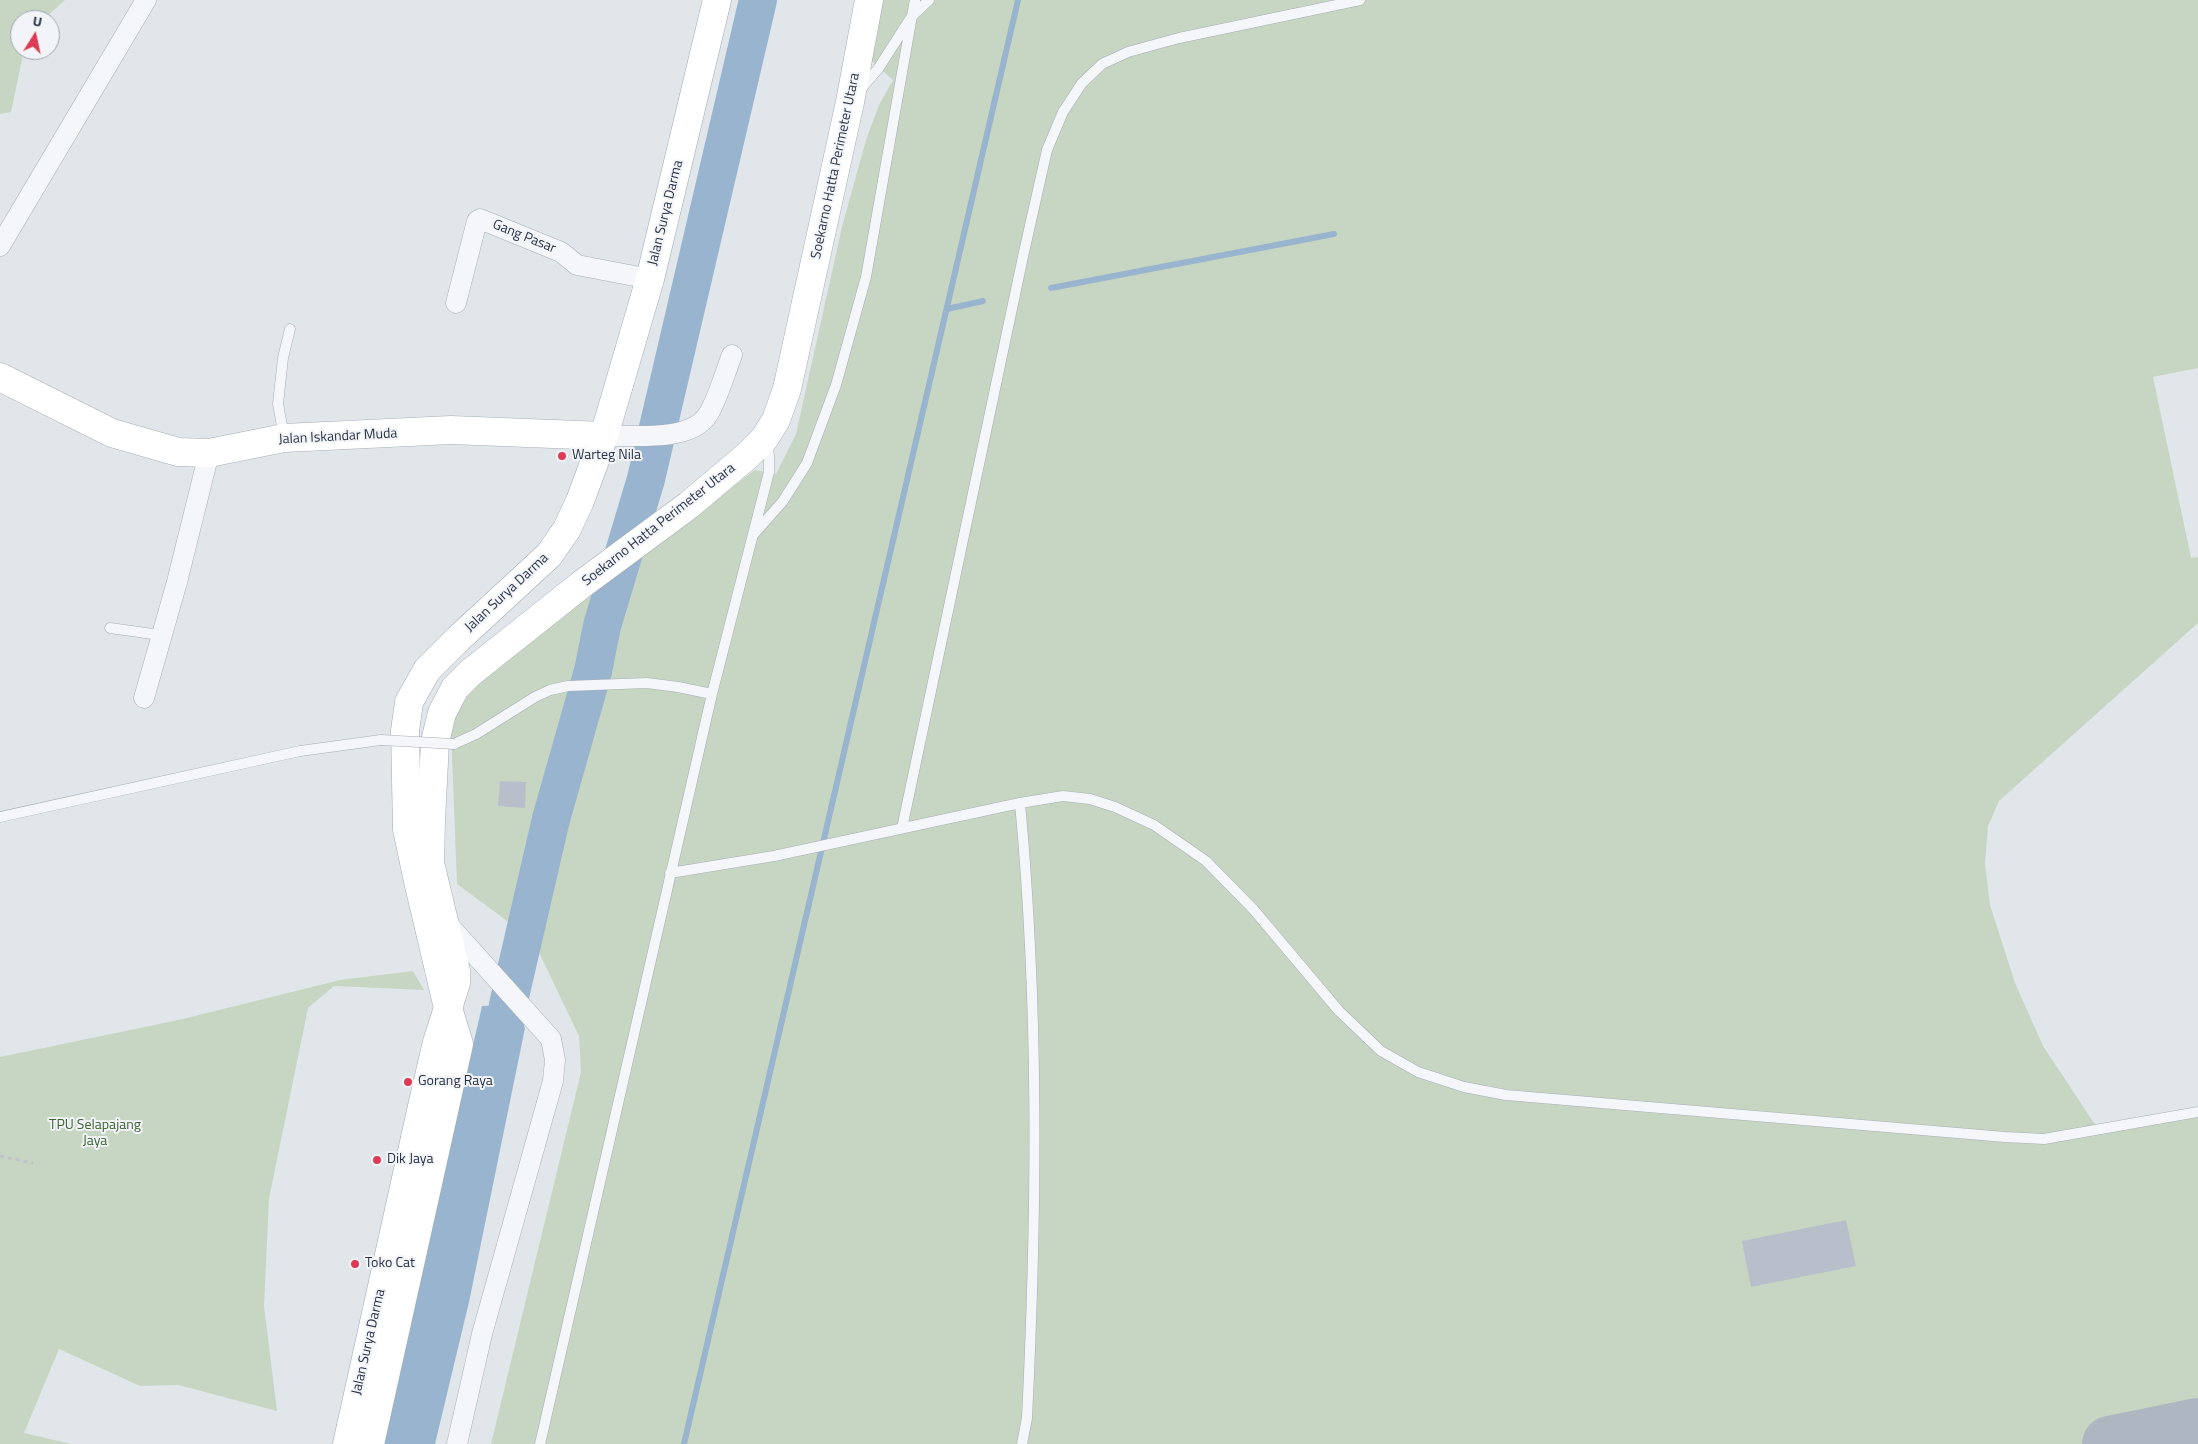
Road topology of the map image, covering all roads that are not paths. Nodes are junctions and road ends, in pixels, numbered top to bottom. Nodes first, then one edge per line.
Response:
1 (146, 0) edge
2 (717, 0) edge
3 (869, 0) edge
4 (914, 0) edge
5 (929, 0) edge
6 (1360, 0) edge
7 (912, 16) junction
8 (850, 102) junction
9 (0, 246) edge
10 (650, 279) junction
11 (456, 303) dead end
12 (290, 329) dead end
13 (732, 355) dead end
14 (0, 377) edge
15 (604, 436) junction
16 (284, 438) junction
17 (764, 439) junction
18 (208, 453) junction
19 (752, 536) junction
20 (110, 628) dead end
21 (160, 635) junction
22 (712, 694) junction
23 (144, 698) dead end
24 (1020, 803) junction
25 (0, 818) edge
26 (902, 828) junction
27 (670, 873) junction
28 (442, 918) junction
29 (448, 1008) junction
30 (2198, 1112) edge
31 (346, 1444) edge
32 (370, 1444) edge
33 (458, 1444) edge
34 (540, 1444) edge
35 (1022, 1444) edge

1 - 9 street
2 - 10 main road, Jalan Surya Darma
3 - 8 main road, Soekarno Hatta Perimeter Utara
4 - 7 lane
5 - 7 lane
6 - 26 lane
7 - 8 lane
7 - 19 lane
8 - 17 main road, Soekarno Hatta Perimeter Utara
10 - 11 street, Gang Pasar
10 - 15 main road, Jalan Surya Darma
12 - 16 lane
13 - 15 street
14 - 18 main road, Jalan Iskandar Muda
15 - 16 main road, Jalan Iskandar Muda
15 - 29 main road, Jalan Surya Darma
16 - 18 main road, Jalan Iskandar Muda
17 - 19 lane
17 - 28 main road, Soekarno Hatta Perimeter Utara
18 - 21 street
19 - 22 lane
20 - 21 lane
21 - 23 street
22 - 25 lane, bridge
22 - 27 lane
24 - 26 lane
24 - 30 lane
24 - 35 lane
26 - 27 lane
27 - 34 lane
28 - 29 main road, Soekarno Hatta Perimeter Utara
28 - 33 street
29 - 31 main road, Jalan Surya Darma
29 - 32 main road, Jalan Surya Darma

